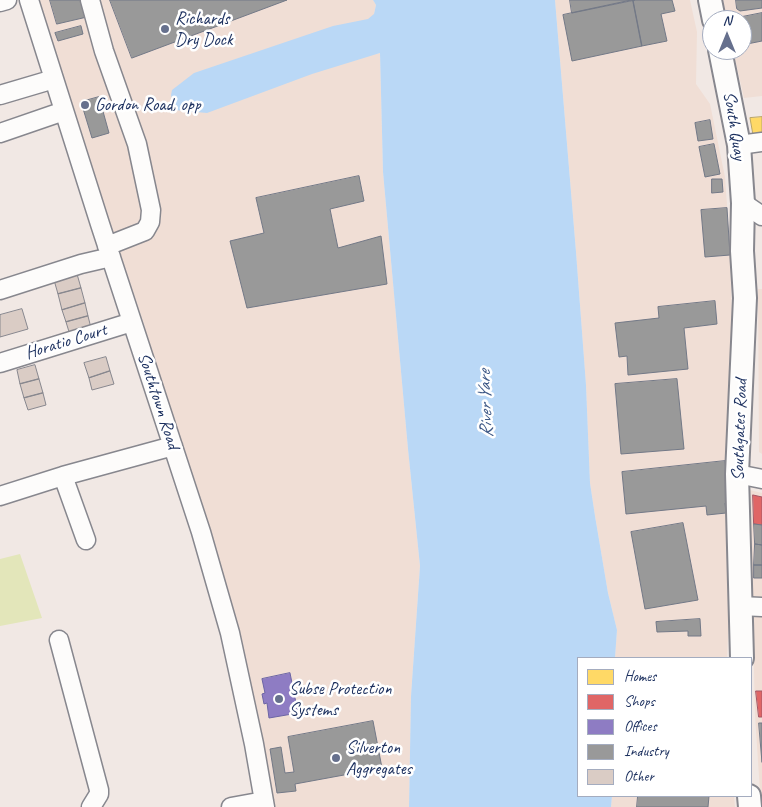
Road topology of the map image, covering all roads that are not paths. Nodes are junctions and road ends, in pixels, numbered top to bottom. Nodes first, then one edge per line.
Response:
1 (7, 0) edge
2 (29, 0) edge
3 (90, 0) edge
4 (0, 2) edge
5 (722, 60) edge
6 (54, 79) junction
7 (0, 96) edge
8 (64, 111) junction
9 (0, 133) edge
10 (762, 142) edge
11 (739, 146) junction
12 (743, 202) junction
13 (762, 216) edge
14 (109, 252) junction
15 (0, 290) edge
16 (132, 322) junction
17 (0, 363) edge
18 (173, 446) junction
19 (737, 474) junction
20 (64, 476) junction
21 (762, 480) edge
22 (0, 496) edge
23 (86, 540) dead end
24 (751, 607) edge
25 (59, 640) dead end
26 (742, 657) edge
27 (265, 804) edge
28 (91, 807) edge
29 (231, 807) edge

1 - 4 street
2 - 6 street, Southtown Road
3 - 14 street
5 - 11 main road, South Quay
6 - 7 street
6 - 8 street, Southtown Road
8 - 9 street
8 - 14 street, Southtown Road
10 - 11 street
11 - 12 main road, South Quay
12 - 13 street
12 - 19 main road, Southgates Road
14 - 15 street
14 - 16 street, Southtown Road
16 - 17 street, Horatio Court
16 - 18 street, Southtown Road
18 - 20 street
18 - 27 street, Southtown Road
19 - 21 street
19 - 24 main road, Southgates Road
20 - 22 street
20 - 23 street
24 - 26 main road, Southgates Road
25 - 28 street
27 - 29 street

